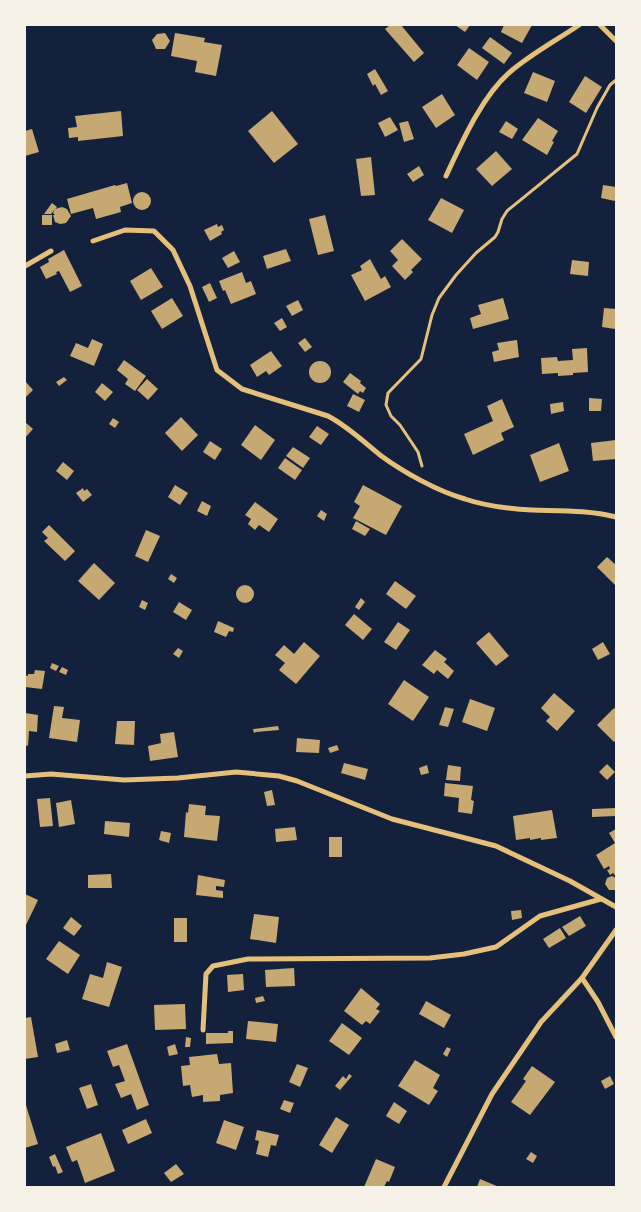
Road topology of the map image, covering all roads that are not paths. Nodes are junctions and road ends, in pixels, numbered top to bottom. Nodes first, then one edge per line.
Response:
1 (580, 25) edge
2 (600, 25) edge
3 (616, 41) edge
4 (446, 176) dead end
5 (93, 241) dead end
6 (51, 251) dead end
7 (25, 266) edge
8 (616, 517) edge
9 (25, 776) edge
10 (602, 899) junction
11 (616, 907) edge
12 (616, 930) edge
13 (582, 978) junction
14 (203, 1030) dead end
15 (616, 1037) edge
16 (444, 1187) edge

1 - 4 street
2 - 3 street
5 - 8 street
6 - 7 street
9 - 10 street
10 - 11 street
10 - 14 street
12 - 13 street
13 - 15 street
13 - 16 street

